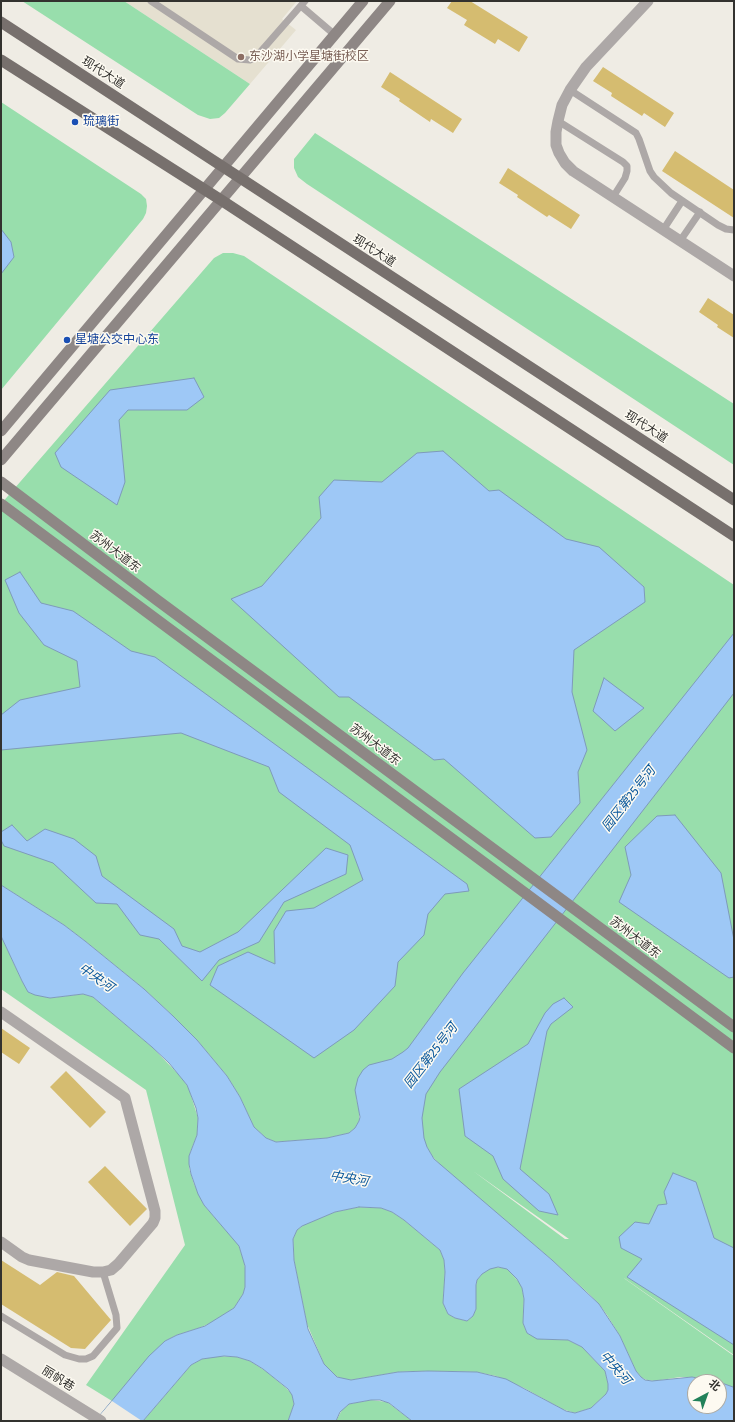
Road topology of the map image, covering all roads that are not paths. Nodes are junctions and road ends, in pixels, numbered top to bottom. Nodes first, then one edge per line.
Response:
1 (151, 1) edge
2 (363, 1) edge
3 (390, 1) edge
4 (648, 1) edge
5 (303, 4) edge
6 (1, 22) edge
7 (335, 35) junction
8 (1, 60) edge
9 (570, 90) junction
10 (558, 121) junction
11 (223, 167) junction
12 (240, 178) junction
13 (204, 189) junction
14 (613, 197) junction
15 (221, 200) junction
16 (682, 201) junction
17 (700, 212) junction
18 (663, 230) junction
19 (734, 230) edge
20 (680, 241) junction
21 (733, 273) edge
22 (1, 431) edge
23 (1, 460) edge
24 (1, 482) edge
25 (734, 500) edge
26 (1, 504) edge
27 (734, 536) edge
28 (1, 1012) edge
29 (734, 1027) edge
30 (734, 1048) edge
31 (1, 1242) edge
32 (103, 1272) junction
33 (1, 1316) edge
34 (1, 1359) edge
35 (99, 1420) edge

1 - 5 lane
2 - 7 main road
3 - 12 main road
4 - 9 street
5 - 7 lane
6 - 11 main road, 现代大道
7 - 11 main road
8 - 13 main road
9 - 10 street
9 - 16 lane
10 - 14 street
10 - 14 lane
11 - 12 main road, 现代大道
11 - 13 main road
12 - 15 main road
12 - 25 main road, 现代大道
13 - 15 main road
13 - 22 main road
14 - 18 street
15 - 23 main road
15 - 27 main road
16 - 17 lane
16 - 18 lane
17 - 19 lane
17 - 20 lane
18 - 20 street
20 - 21 street
24 - 29 main road, 苏州大道东
26 - 30 main road
28 - 32 street
31 - 32 street
32 - 33 lane
34 - 35 street, 丽帆巷

